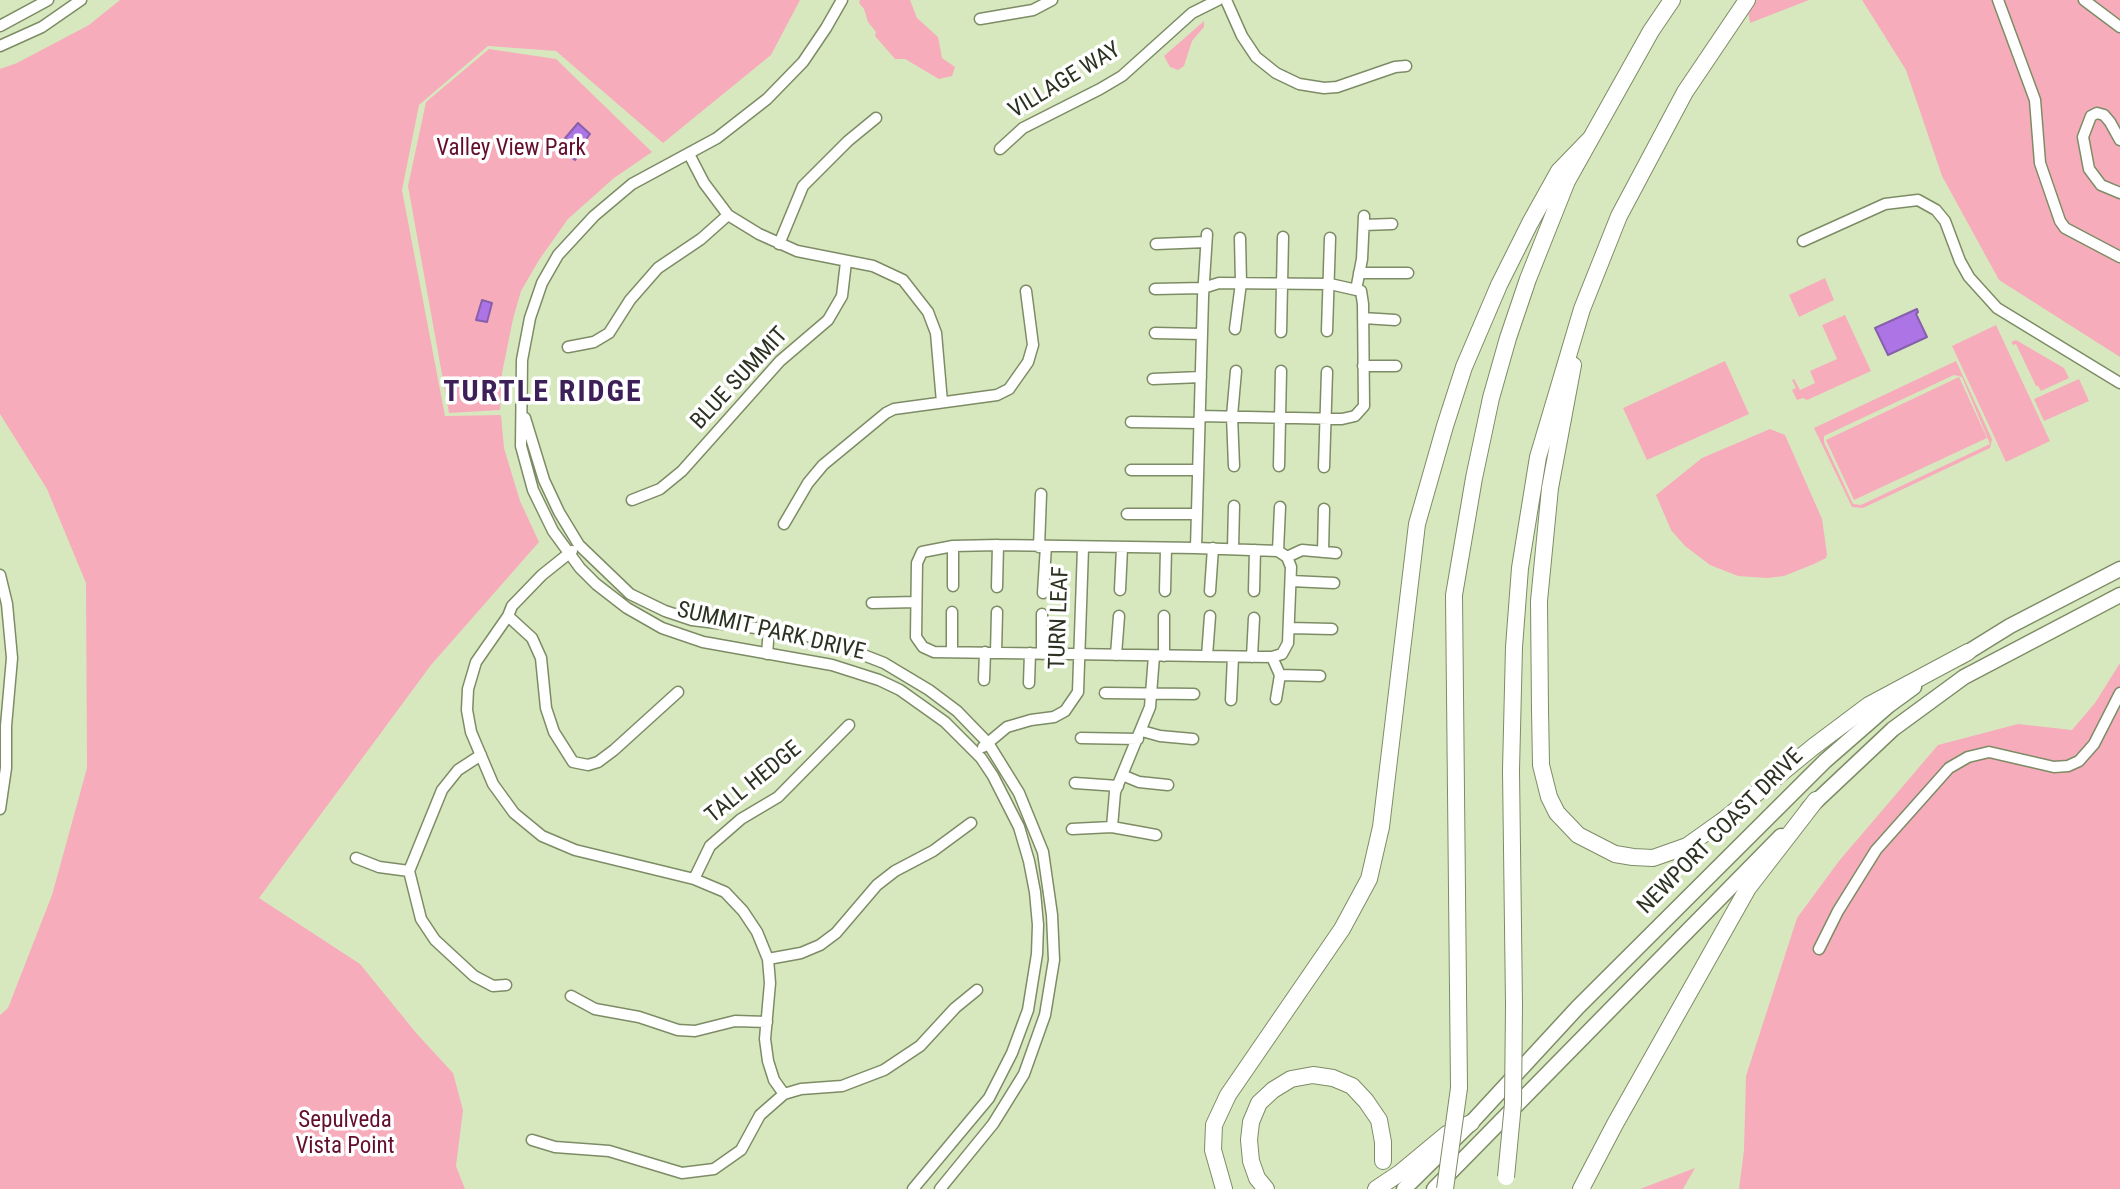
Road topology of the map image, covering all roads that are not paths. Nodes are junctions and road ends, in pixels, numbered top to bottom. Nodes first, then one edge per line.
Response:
1 (48, 0) edge
2 (80, 0) edge
3 (842, 0) edge
4 (1052, 0) edge
5 (1218, 0) edge
6 (1226, 0) edge
7 (1672, 0) edge
8 (1747, 0) edge
9 (1998, 0) edge
10 (2084, 0) edge
11 (980, 19) dead end
12 (0, 26) edge
13 (2120, 27) edge
14 (0, 46) edge
15 (1406, 66) dead end
16 (877, 118) dead end
17 (1590, 139) junction
18 (2120, 140) edge
19 (1000, 149) dead end
20 (689, 154) junction
21 (2120, 193) edge
22 (728, 215) junction
23 (1392, 224) dead end
24 (1283, 237) dead end
25 (1240, 238) dead end
26 (1330, 238) dead end
27 (1803, 241) dead end
28 (779, 244) junction
29 (1156, 244) dead end
30 (2120, 257) edge
31 (846, 261) junction
32 (1359, 273) junction
33 (1408, 273) dead end
34 (1241, 283) junction
35 (1284, 284) junction
36 (1330, 284) junction
37 (1203, 288) junction
38 (1155, 289) dead end
39 (1358, 290) junction
40 (1026, 291) dead end
41 (1363, 318) junction
42 (1395, 320) dead end
43 (1235, 329) dead end
44 (1327, 331) dead end
45 (1574, 331) junction
46 (1282, 332) dead end
47 (1155, 333) dead end
48 (1202, 334) junction
49 (568, 347) dead end
50 (1363, 366) junction
51 (1396, 366) dead end
52 (1236, 371) dead end
53 (1281, 371) dead end
54 (1327, 372) dead end
55 (1201, 377) junction
56 (1153, 379) dead end
57 (2120, 383) edge
58 (520, 402) junction
59 (942, 402) junction
60 (1232, 416) junction
61 (1280, 417) junction
62 (1200, 419) junction
63 (1325, 419) junction
64 (1130, 422) dead end
65 (1234, 466) dead end
66 (1279, 466) dead end
67 (1324, 467) dead end
68 (1131, 470) dead end
69 (1198, 470) junction
70 (1041, 494) dead end
71 (632, 500) dead end
72 (1234, 506) dead end
73 (1280, 507) dead end
74 (1324, 509) dead end
75 (1127, 514) dead end
76 (1197, 514) junction
77 (783, 524) dead end
78 (579, 545) junction
79 (998, 545) junction
80 (953, 546) junction
81 (1043, 547) junction
82 (1083, 548) junction
83 (1122, 548) junction
84 (1166, 548) junction
85 (1196, 548) junction
86 (1213, 548) junction
87 (1233, 549) junction
88 (1255, 550) junction
89 (1322, 552) junction
90 (568, 553) junction
91 (1336, 553) dead end
92 (1282, 554) junction
93 (2120, 569) edge
94 (0, 575) edge
95 (1290, 581) junction
96 (1334, 583) dead end
97 (953, 586) dead end
98 (997, 587) dead end
99 (1120, 590) dead end
100 (1165, 591) dead end
101 (1254, 591) dead end
102 (1210, 592) dead end
103 (1043, 593) dead end
104 (2120, 595) edge
105 (916, 602) junction
106 (872, 603) dead end
107 (952, 612) dead end
108 (997, 612) dead end
109 (1042, 614) dead end
110 (1119, 615) dead end
111 (508, 616) junction
112 (1164, 616) dead end
113 (1210, 616) dead end
114 (1254, 618) dead end
115 (1289, 628) junction
116 (769, 629) junction
117 (1332, 629) dead end
118 (821, 640) junction
119 (952, 652) junction
120 (1968, 652) junction
121 (990, 653) junction
122 (1030, 653) junction
123 (767, 654) junction
124 (1042, 654) junction
125 (1080, 655) junction
126 (1116, 655) junction
127 (1159, 656) junction
128 (1208, 656) junction
129 (1233, 657) junction
130 (1252, 657) junction
131 (1272, 657) junction
132 (819, 663) junction
133 (1280, 675) junction
134 (1320, 676) dead end
135 (5, 678) edge
136 (984, 680) dead end
137 (1029, 683) dead end
138 (678, 692) dead end
139 (1105, 693) dead end
140 (2120, 693) edge
141 (1152, 694) junction
142 (1194, 694) dead end
143 (1276, 699) dead end
144 (1231, 700) dead end
145 (849, 725) dead end
146 (1140, 735) junction
147 (1081, 738) dead end
148 (1193, 739) dead end
149 (988, 743) junction
150 (976, 754) junction
151 (481, 755) junction
152 (1120, 780) junction
153 (1074, 783) dead end
154 (1168, 785) dead end
155 (1816, 800) junction
156 (0, 809) edge
157 (971, 823) dead end
158 (1112, 827) junction
159 (1072, 829) dead end
160 (1156, 835) dead end
161 (356, 858) dead end
162 (410, 872) junction
163 (694, 879) junction
164 (1819, 949) dead end
165 (768, 959) junction
166 (506, 985) dead end
167 (977, 990) dead end
168 (571, 996) dead end
169 (767, 1022) junction
170 (783, 1094) junction
171 (1471, 1123) junction
172 (532, 1140) dead end
173 (1382, 1161) dead end
174 (1505, 1183) edge
175 (913, 1189) edge
176 (940, 1189) edge
177 (1224, 1189) edge
178 (1266, 1189) edge
179 (1376, 1189) edge
180 (1404, 1189) edge
181 (1434, 1189) edge
182 (1445, 1189) edge
183 (1581, 1189) edge

1 - 12 street
2 - 14 street
3 - 20 street, SUMMIT PARK DRIVE
4 - 11 street
5 - 19 street, VILLAGE WAY
6 - 15 street
7 - 17 highway
8 - 45 highway
9 - 30 street
10 - 13 street
16 - 28 street
17 - 177 highway
17 - 182 highway, bridge
18 - 21 street
20 - 22 street
20 - 58 street, SUMMIT PARK DRIVE
22 - 28 street
22 - 49 street
23 - 32 street
24 - 35 street
25 - 34 street
26 - 36 street
27 - 57 street
28 - 31 street
29 - 37 street
31 - 59 street
31 - 71 street, BLUE SUMMIT
32 - 33 street
32 - 39 street
34 - 35 street
34 - 37 street
34 - 43 street
35 - 36 street
35 - 46 street
36 - 39 street
36 - 44 street
37 - 38 street
37 - 48 street
39 - 41 street
40 - 59 street
41 - 42 street
41 - 50 street
45 - 120 highway
45 - 174 highway, bridge
47 - 48 street
48 - 55 street
50 - 51 street
50 - 63 street
52 - 60 street
53 - 61 street
54 - 63 street
55 - 56 street
55 - 62 street
58 - 78 street, SUMMIT PARK DRIVE
58 - 90 street, SUMMIT PARK DRIVE
59 - 77 street
60 - 61 street
60 - 62 street
60 - 65 street
61 - 63 street
61 - 66 street
62 - 64 street
62 - 69 street
63 - 67 street
68 - 69 street
69 - 76 street
70 - 81 street
72 - 87 street
73 - 92 street
74 - 89 street
75 - 76 street
76 - 85 street
78 - 90 street
78 - 116 street, SUMMIT PARK DRIVE
79 - 80 street
79 - 81 street
79 - 98 street
80 - 97 street
80 - 105 street
81 - 82 street
81 - 103 street
82 - 83 street
82 - 125 street, TURN LEAF
83 - 84 street
83 - 99 street
84 - 85 street
84 - 100 street
85 - 86 street
86 - 87 street
86 - 102 street
87 - 88 street
88 - 92 street
88 - 101 street
89 - 91 street
89 - 92 street
90 - 111 street
90 - 123 street, SUMMIT PARK DRIVE
92 - 95 street
93 - 120 main road, NEWPORT COAST DRIVE
94 - 135 street
95 - 96 street
95 - 115 street
104 - 155 main road, NEWPORT COAST DRIVE
105 - 106 street
105 - 119 street
107 - 119 street
108 - 121 street
109 - 124 street
110 - 126 street
111 - 138 street
111 - 151 street
112 - 127 street
113 - 128 street
114 - 130 street
115 - 117 street
115 - 131 street
116 - 118 street, SUMMIT PARK DRIVE
116 - 123 street
118 - 132 street
118 - 149 street, SUMMIT PARK DRIVE
119 - 121 street
120 - 171 main road, NEWPORT COAST DRIVE
121 - 122 street
121 - 136 street
122 - 124 street
122 - 137 street
123 - 132 street, SUMMIT PARK DRIVE
124 - 125 street
125 - 126 street
125 - 149 street, TURN LEAF
126 - 127 street
127 - 128 street
127 - 141 street
128 - 129 street
129 - 130 street
129 - 144 street
130 - 131 street
131 - 133 street
132 - 150 street, SUMMIT PARK DRIVE
133 - 134 street
133 - 143 street
135 - 156 street
139 - 141 street
140 - 164 street
141 - 142 street
141 - 146 street
145 - 163 street, TALL HEDGE
146 - 147 street
146 - 148 street
146 - 152 street
149 - 150 street, TURN LEAF
149 - 176 street, SUMMIT PARK DRIVE
150 - 175 street, SUMMIT PARK DRIVE
151 - 162 street
151 - 163 street
152 - 153 street
152 - 154 street
152 - 158 street
155 - 181 main road, NEWPORT COAST DRIVE
155 - 183 highway
157 - 165 street
158 - 159 street
158 - 160 street
161 - 162 street
162 - 166 street
163 - 165 street
165 - 169 street
167 - 170 street
168 - 169 street
169 - 170 street
170 - 172 street
171 - 179 highway
171 - 180 main road, NEWPORT COAST DRIVE
173 - 178 highway

